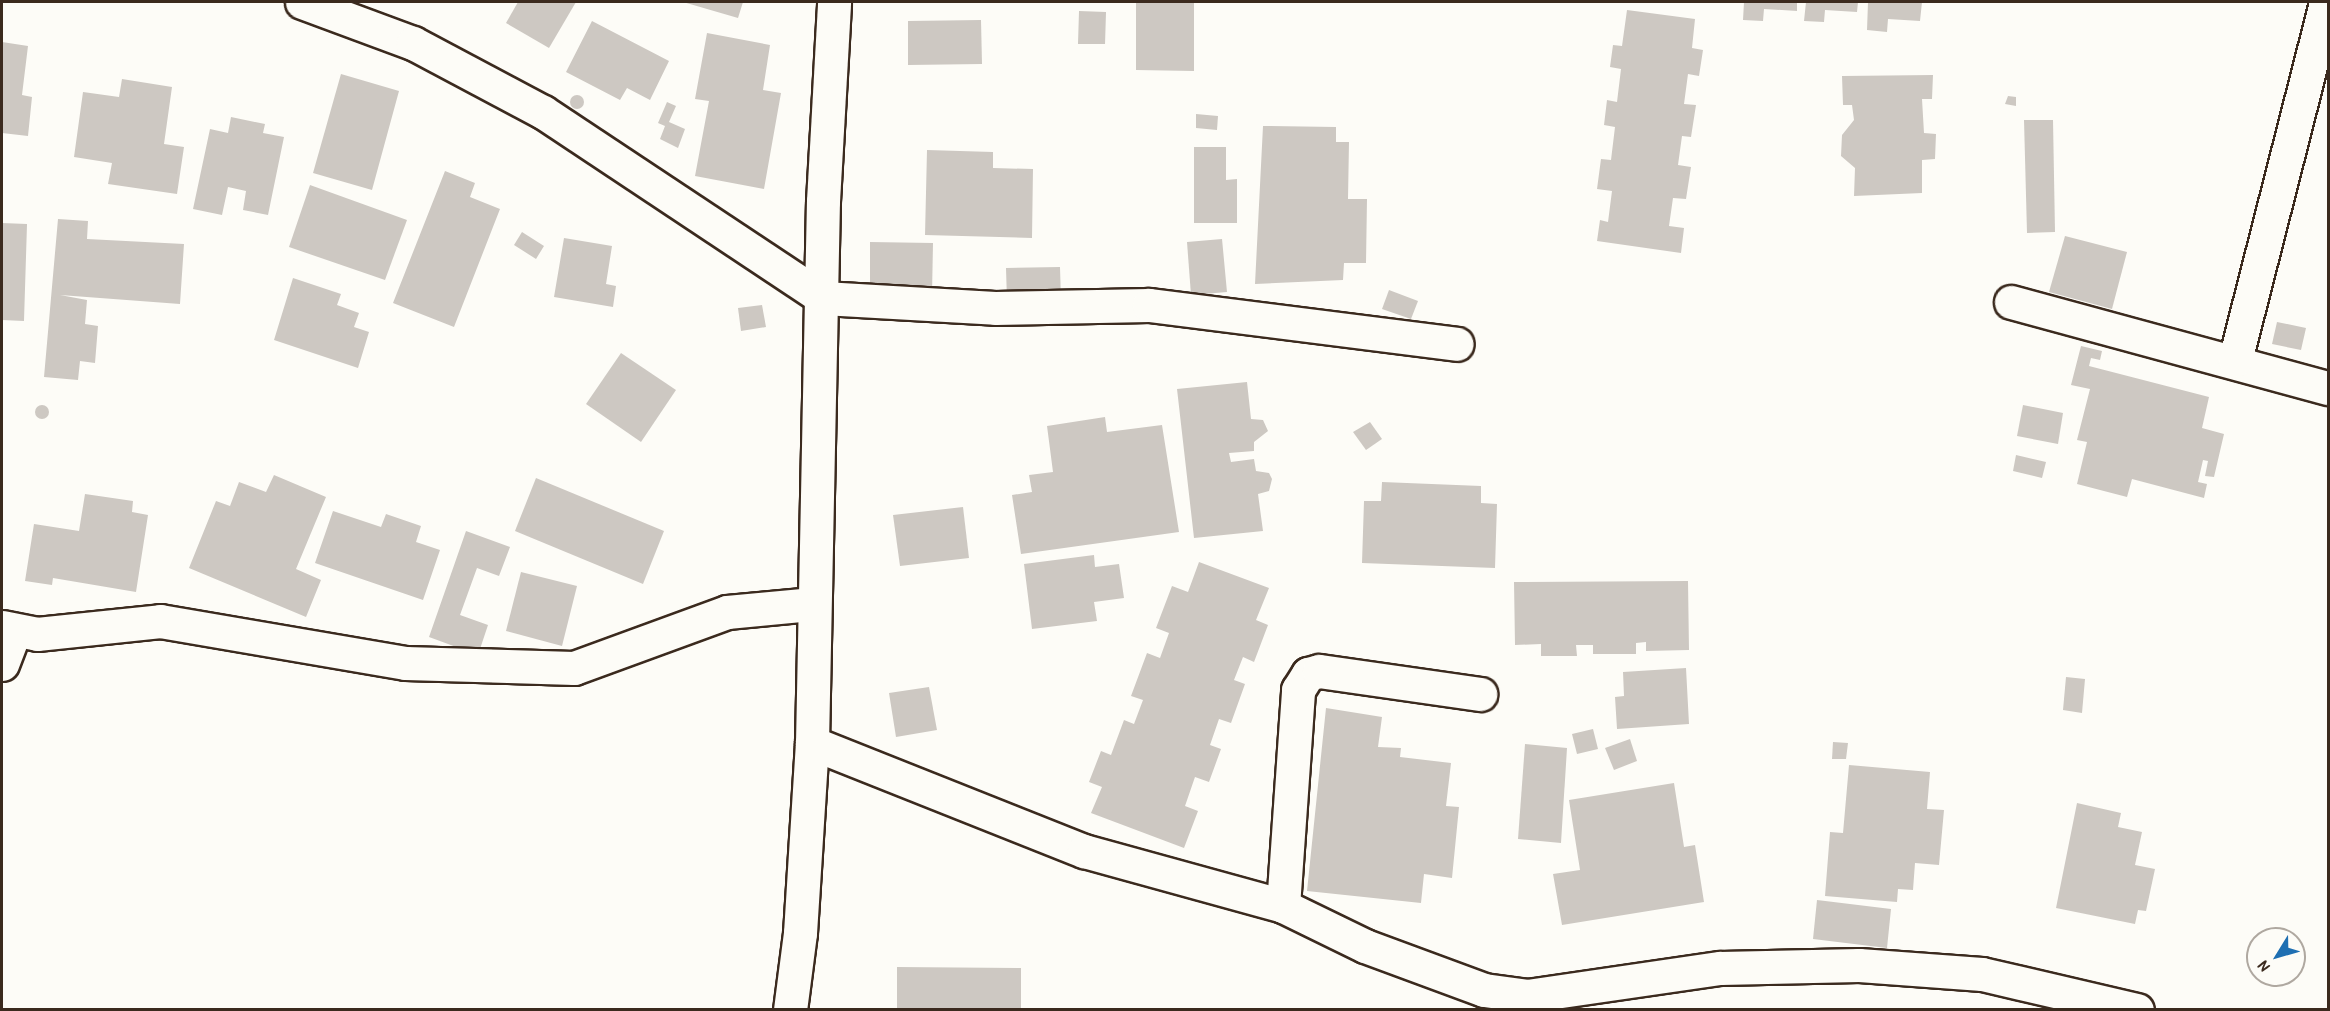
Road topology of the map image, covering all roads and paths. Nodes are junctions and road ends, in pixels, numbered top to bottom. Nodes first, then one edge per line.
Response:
1 (302, 2) edge
2 (834, 2) edge
3 (2326, 2) edge
4 (823, 298) junction
5 (2011, 302) dead end
6 (1457, 344) dead end
7 (2235, 360) junction
8 (2328, 388) edge
9 (811, 604) junction
10 (8, 629) edge
11 (2, 664) edge
12 (1480, 694) dead end
13 (812, 743) junction
14 (1283, 906) junction
15 (790, 1010) edge
16 (2137, 1010) edge

1 - 4 street
2 - 4 street
3 - 7 street
4 - 6 street
4 - 9 street
5 - 7 street
7 - 8 street
9 - 10 street
9 - 13 street
10 - 11 street
12 - 14 street
13 - 14 street
13 - 15 street
14 - 16 street

